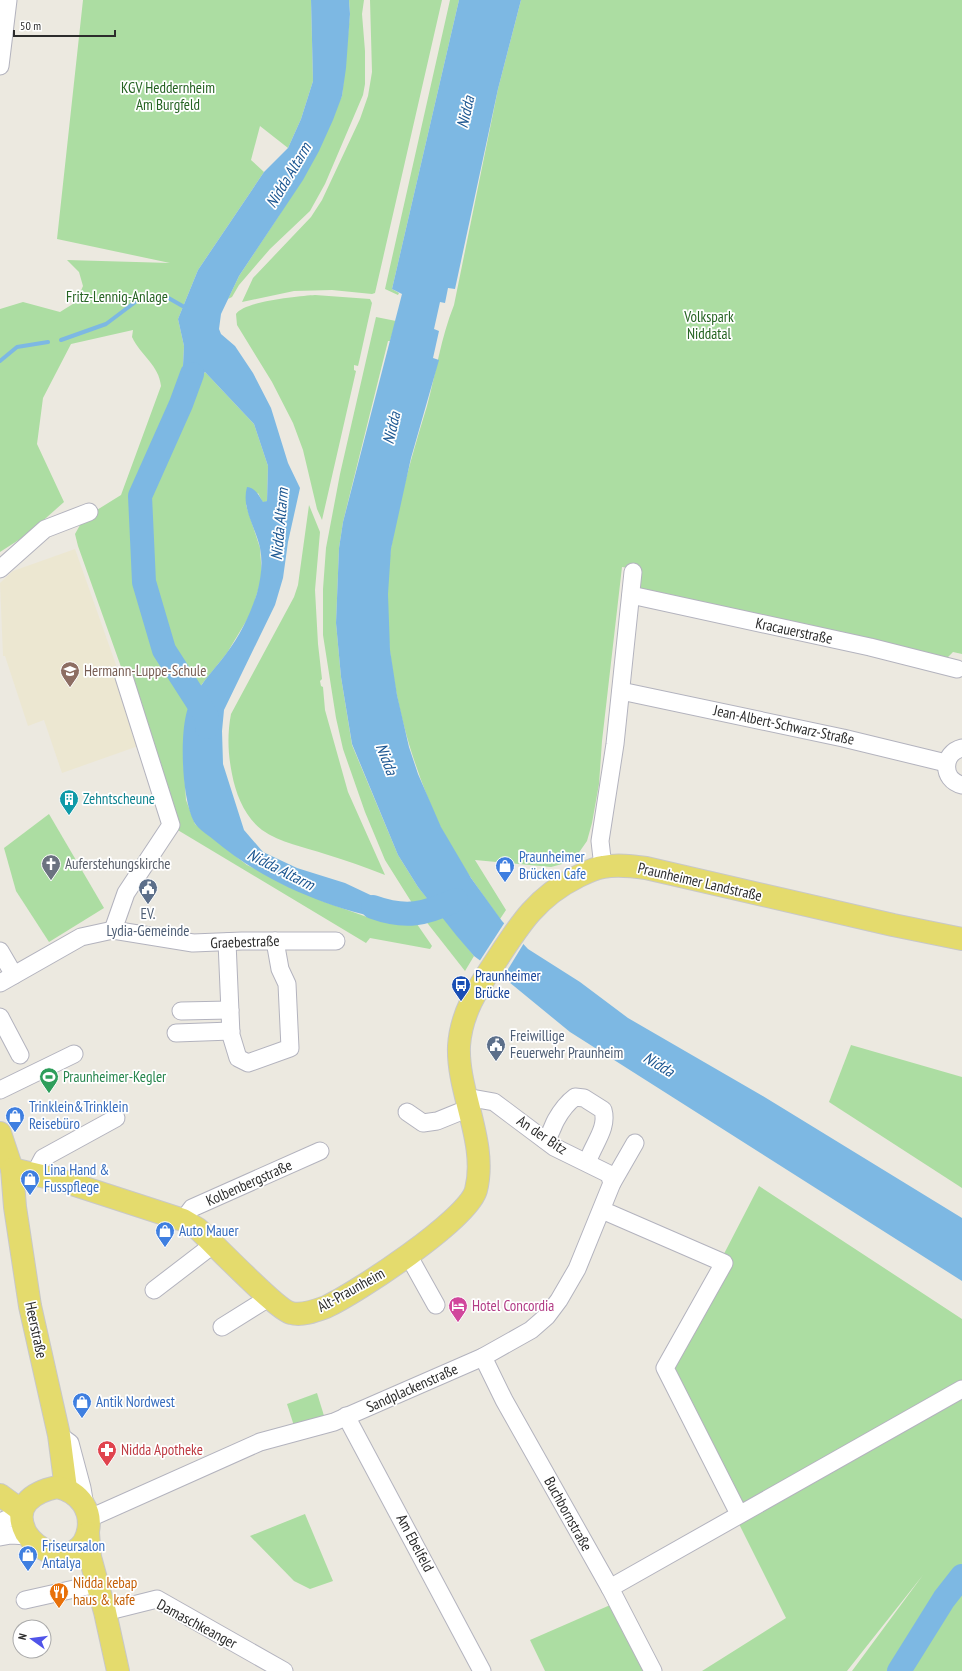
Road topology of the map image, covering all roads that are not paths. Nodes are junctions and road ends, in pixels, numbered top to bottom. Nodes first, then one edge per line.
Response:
1 (8, 0) edge
2 (0, 66) edge
3 (68, 508) dead end
4 (89, 512) dead end
5 (46, 529) junction
6 (0, 569) edge
7 (633, 572) dead end
8 (631, 595) junction
9 (957, 669) dead end
10 (124, 677) dead end
11 (621, 691) junction
12 (962, 748) edge
13 (946, 762) junction
14 (962, 785) edge
15 (603, 867) junction
16 (113, 930) junction
17 (962, 939) edge
18 (275, 941) junction
19 (336, 941) dead end
20 (227, 942) junction
21 (0, 951) edge
22 (7, 979) edge
23 (483, 980) joint
24 (181, 1010) dead end
25 (230, 1010) junction
26 (0, 1017) edge
27 (231, 1031) junction
28 (176, 1033) dead end
29 (74, 1054) dead end
30 (20, 1056) dead end
31 (0, 1090) edge
32 (468, 1102) junction
33 (407, 1112) dead end
34 (116, 1118) dead end
35 (0, 1133) edge
36 (545, 1140) junction
37 (635, 1143) dead end
38 (320, 1151) dead end
39 (585, 1162) junction
40 (12, 1169) junction
41 (34, 1175) junction
42 (612, 1183) junction
43 (602, 1210) junction
44 (183, 1220) junction
45 (214, 1244) junction
46 (406, 1256) junction
47 (154, 1290) dead end
48 (265, 1293) junction
49 (436, 1305) dead end
50 (222, 1327) dead end
51 (483, 1356) junction
52 (962, 1389) edge
53 (346, 1416) junction
54 (59, 1435) junction
55 (66, 1489) junction
56 (0, 1495) edge
57 (22, 1512) junction
58 (739, 1514) junction
59 (88, 1519) junction
60 (0, 1522) edge
61 (28, 1536) junction
62 (0, 1537) edge
63 (64, 1555) junction
64 (92, 1585) junction
65 (610, 1588) junction
66 (25, 1600) dead end
67 (105, 1612) junction
68 (118, 1671) edge
69 (284, 1671) edge
70 (482, 1671) edge
71 (653, 1671) edge

1 - 2 street
3 - 5 street
4 - 5 street
5 - 6 street
7 - 8 street
8 - 9 street, Kracauerstraße
8 - 11 street
10 - 16 street
11 - 13 street, Jean-Albert-Schwarz-Straße
11 - 15 street
12 - 13 street
13 - 14 street
15 - 17 main road, Praunheimer Landstraße
15 - 23 main road, Praunheimer Landstraße
16 - 20 street, Graebestraße
16 - 22 street, Graebestraße
18 - 19 street, Graebestraße
18 - 20 street, Graebestraße
18 - 27 street
20 - 25 street
21 - 22 street
23 - 32 main road, Alt-Praunheim
24 - 25 street
25 - 27 street
26 - 30 street
27 - 28 street
29 - 31 street
32 - 33 street
32 - 36 street, An der Bitz
32 - 46 main road, Alt-Praunheim
34 - 41 street
35 - 40 main road
36 - 39 street, An der Bitz
36 - 39 street
37 - 42 street, Sandplackenstraße
38 - 44 street, Kolbenbergstraße
39 - 42 street, An der Bitz
40 - 41 main road, Alt-Praunheim
40 - 54 main road, Heerstraße
41 - 44 main road, Alt-Praunheim
42 - 43 street, Sandplackenstraße
43 - 51 street, Sandplackenstraße
43 - 58 street
44 - 45 main road, Alt-Praunheim
45 - 47 street
45 - 48 main road, Alt-Praunheim
46 - 48 main road, Alt-Praunheim
46 - 49 street
48 - 50 street
51 - 53 street, Sandplackenstraße
51 - 65 street, Buchbornstraße
52 - 58 street
53 - 59 street, Sandplackenstraße
53 - 70 street, Am Ebelfeld
54 - 55 main road, Heerstraße
54 - 59 street
55 - 57 main road
55 - 59 main road
56 - 57 main road
57 - 60 street
57 - 61 main road
58 - 65 street
59 - 63 main road
59 - 67 main road
61 - 62 street
61 - 63 main road
63 - 64 main road
64 - 66 street
64 - 67 main road
65 - 71 street, Buchbornstraße
67 - 68 main road
67 - 69 street, Damaschkeanger

